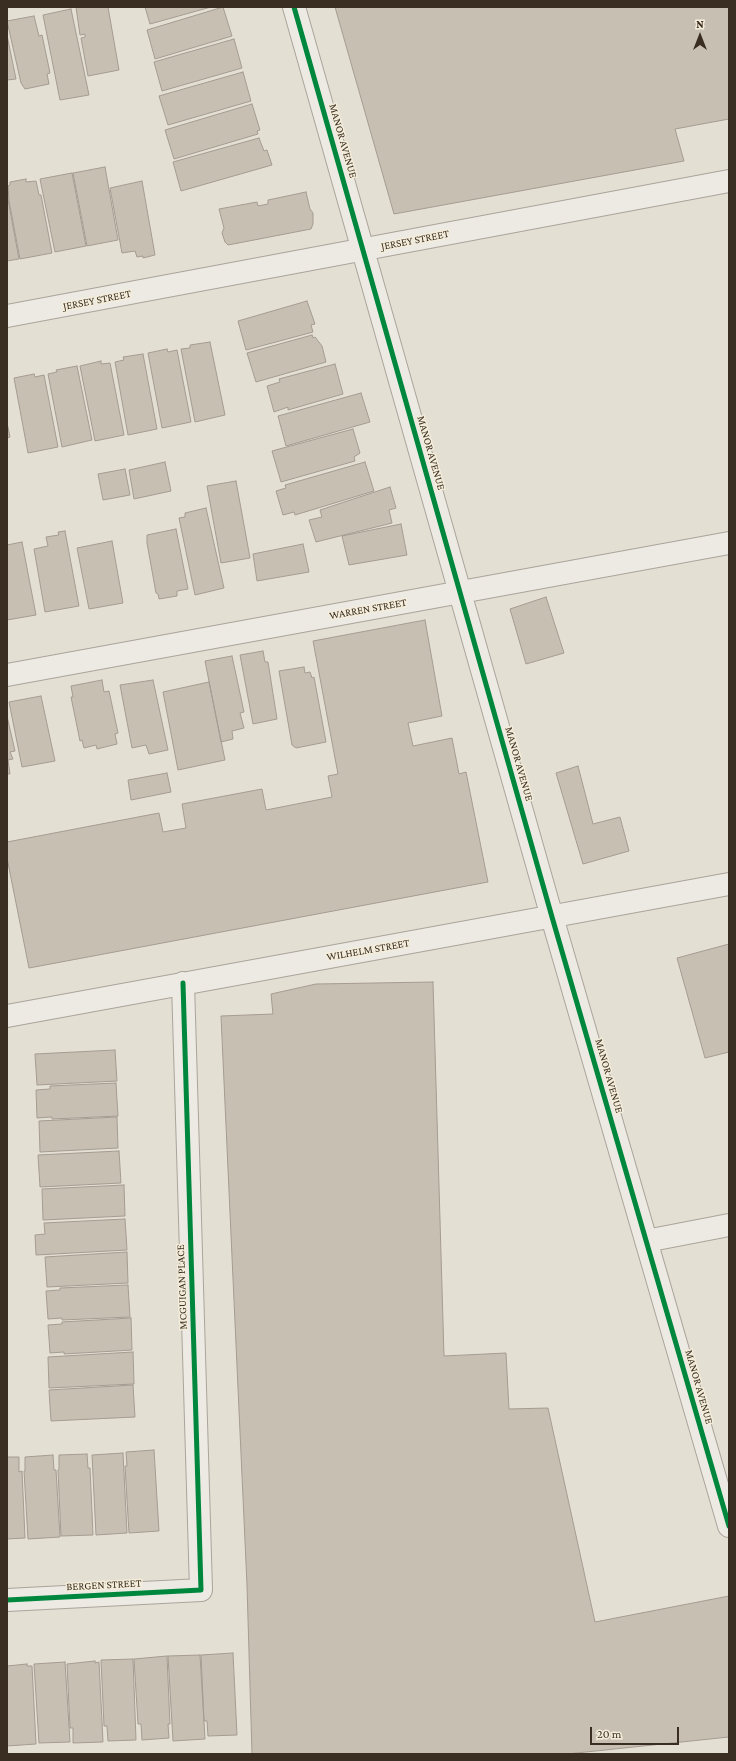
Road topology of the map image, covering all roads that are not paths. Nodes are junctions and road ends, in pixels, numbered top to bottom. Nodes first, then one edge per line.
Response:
1 (294, 7) edge
2 (729, 181) edge
3 (364, 249) junction
4 (7, 316) edge
5 (729, 543) edge
6 (460, 593) junction
7 (7, 675) edge
8 (729, 884) edge
9 (552, 916) junction
10 (183, 984) junction
11 (7, 1016) edge
12 (729, 1225) edge
13 (646, 1240) junction
14 (729, 1526) edge
15 (201, 1590) joint
16 (7, 1600) edge

1 - 3 street, MANOR AVENUE
2 - 3 street, JERSEY STREET
3 - 4 street, JERSEY STREET
3 - 6 street, MANOR AVENUE
5 - 6 street, WARREN STREET
6 - 7 street, WARREN STREET
6 - 9 street, MANOR AVENUE
8 - 9 street, WILHELM STREET
9 - 10 street, WILHELM STREET
9 - 13 street, MANOR AVENUE
10 - 11 street, WILHELM STREET
10 - 15 street, MCGUIGAN PLACE
12 - 13 street
13 - 14 street, MANOR AVENUE
15 - 16 street, BERGEN STREET

